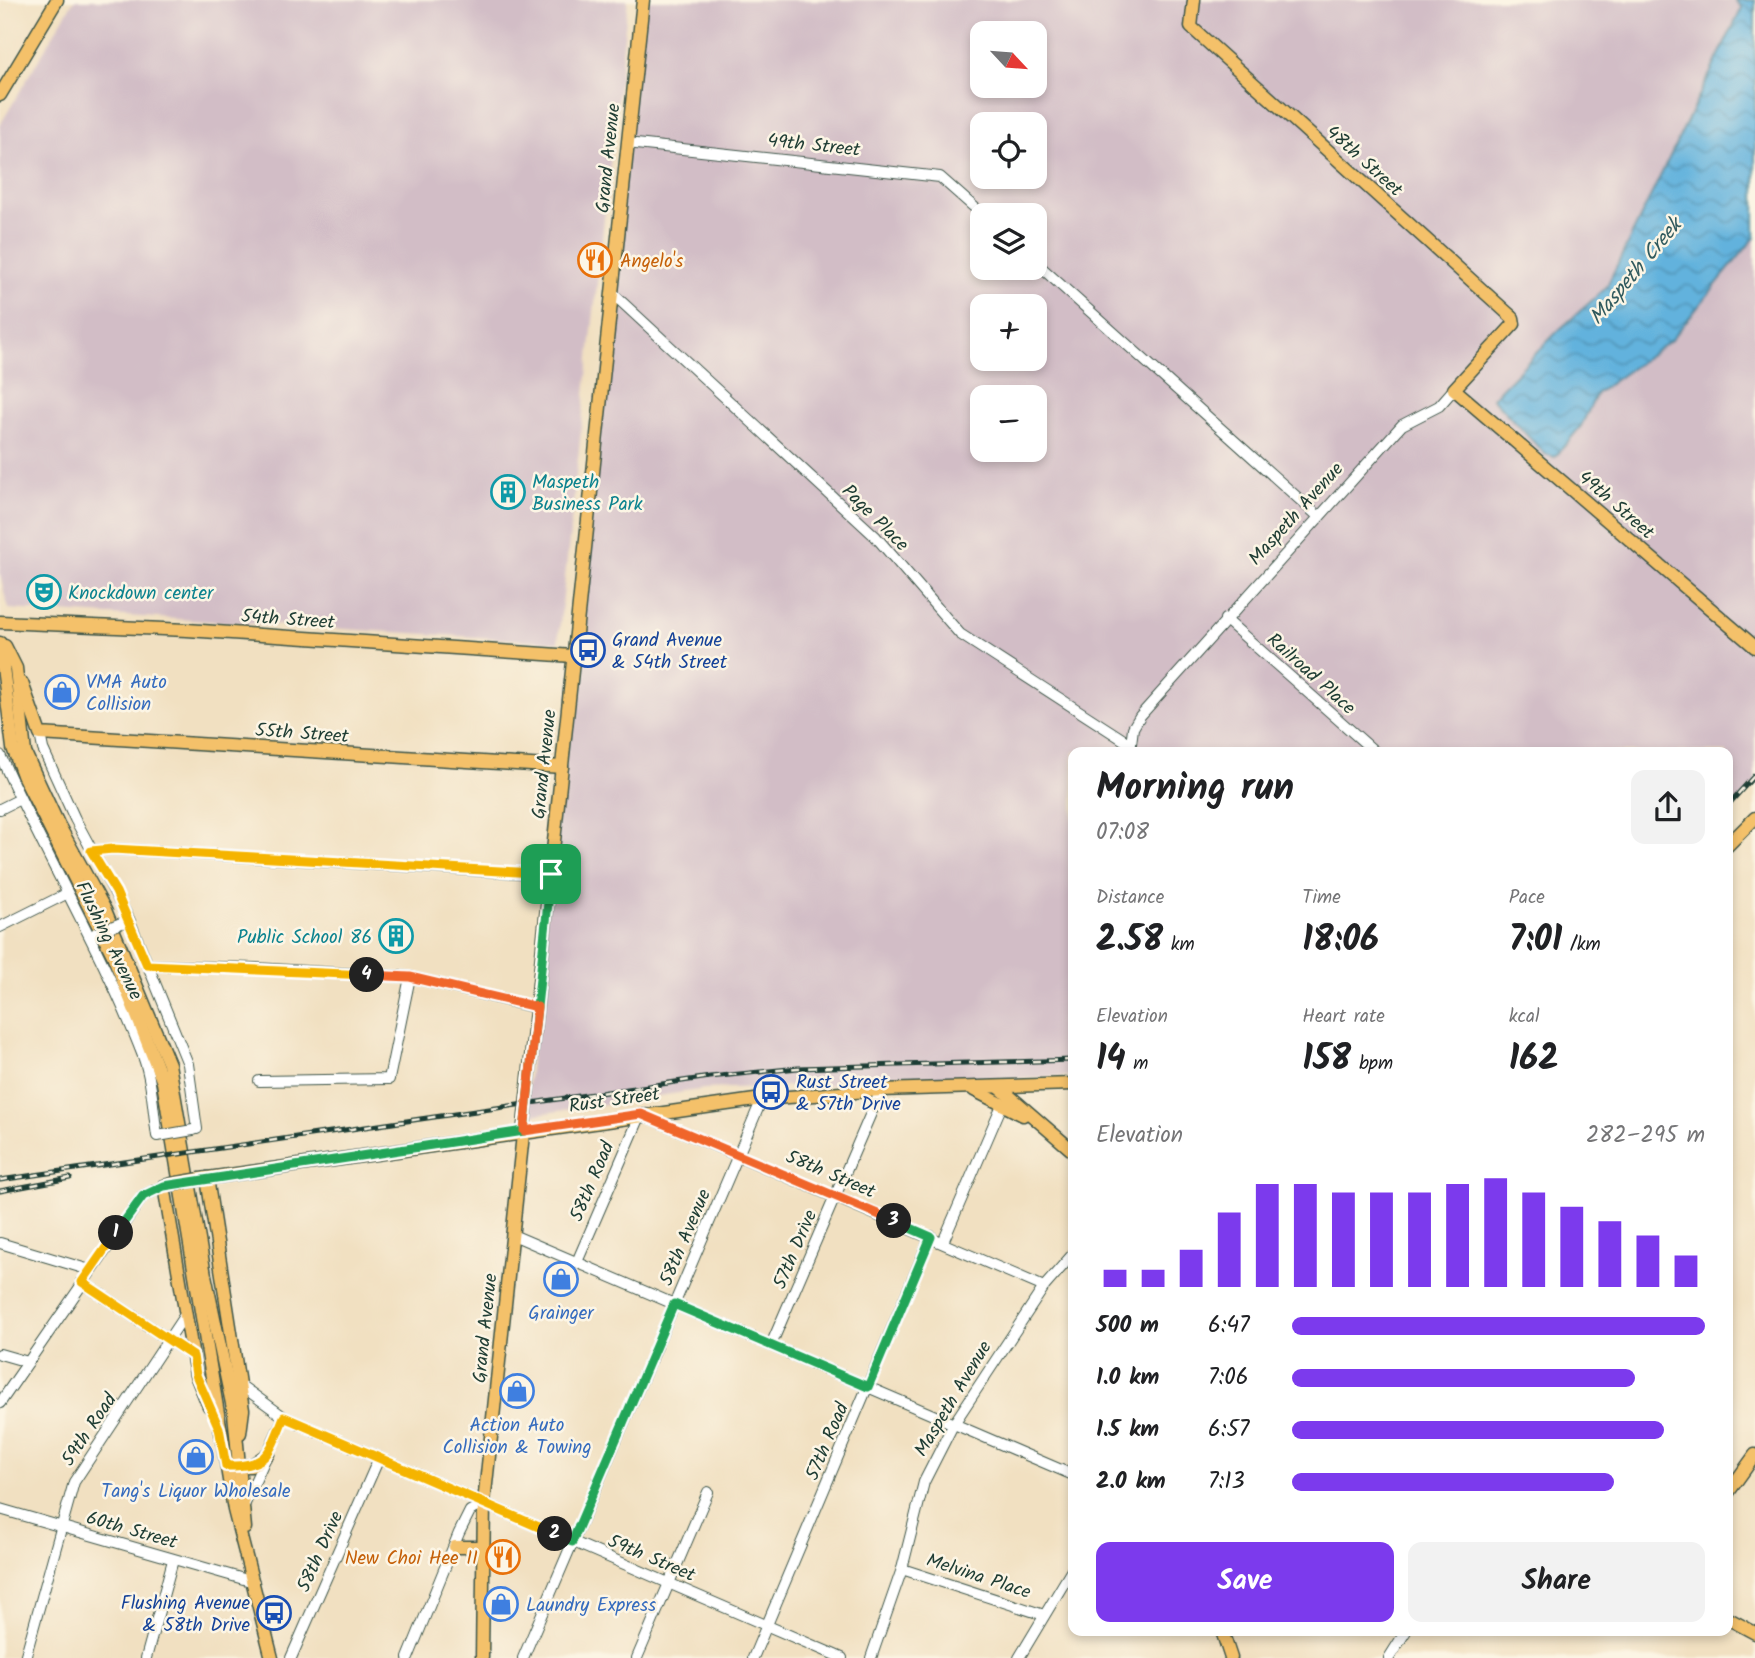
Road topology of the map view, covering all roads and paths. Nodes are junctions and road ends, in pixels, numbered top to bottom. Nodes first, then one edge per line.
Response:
1 (57, 0) edge
2 (643, 0) edge
3 (1194, 0) edge
4 (0, 95) edge
5 (627, 143) junction
6 (970, 204) edge
7 (1047, 273) edge
8 (612, 293) junction
9 (1514, 321) joint
10 (1454, 389) junction
11 (1318, 516) junction
12 (1225, 620) junction
13 (0, 622) edge
14 (0, 637) edge
15 (0, 643) edge
16 (1755, 648) edge
17 (573, 656) junction
18 (16, 668) junction
19 (3, 690) edge
20 (40, 734) junction
21 (1129, 747) edge
22 (1130, 747) edge
23 (1369, 747) edge
24 (0, 755) edge
25 (562, 767) junction
26 (20, 799) junction
27 (0, 809) edge
28 (1755, 818) edge
29 (1733, 840) edge
30 (91, 851) junction
31 (551, 874) junction
32 (66, 894) junction
33 (126, 920) junction
34 (0, 927) edge
35 (93, 935) junction
36 (147, 965) junction
37 (410, 977) junction
38 (537, 1007) junction
39 (259, 1081) dead end
40 (1068, 1084) edge
41 (999, 1087) junction
42 (970, 1088) junction
43 (881, 1090) junction
44 (762, 1100) junction
45 (1002, 1105) junction
46 (641, 1114) junction
47 (1039, 1123) junction
48 (524, 1131) junction
49 (1068, 1147) edge
50 (738, 1155) junction
51 (204, 1179) junction
52 (168, 1185) junction
53 (835, 1196) junction
54 (513, 1235) junction
55 (931, 1237) junction
56 (943, 1242) junction
57 (0, 1243) edge
58 (1068, 1260) edge
59 (577, 1262) junction
60 (90, 1270) junction
61 (82, 1282) junction
62 (1044, 1287) junction
63 (674, 1304) junction
64 (187, 1313) junction
65 (168, 1340) junction
66 (771, 1345) junction
67 (0, 1354) edge
68 (193, 1356) junction
69 (28, 1362) junction
70 (225, 1374) junction
71 (239, 1385) junction
72 (868, 1387) junction
73 (0, 1404) edge
74 (284, 1417) junction
75 (953, 1425) junction
76 (219, 1428) junction
77 (238, 1440) junction
78 (268, 1454) junction
79 (1755, 1455) edge
80 (379, 1458) junction
81 (226, 1466) junction
82 (241, 1466) junction
83 (1068, 1473) edge
84 (1733, 1486) edge
85 (708, 1492) dead end
86 (484, 1503) junction
87 (0, 1508) edge
88 (243, 1508) junction
89 (61, 1527) junction
90 (572, 1542) junction
91 (245, 1545) junction
92 (455, 1547) junction
93 (483, 1547) junction
94 (173, 1560) junction
95 (902, 1569) junction
96 (1068, 1576) edge
97 (254, 1582) junction
98 (669, 1584) junction
99 (1044, 1615) junction
100 (1733, 1621) edge
101 (766, 1626) junction
102 (1755, 1633) edge
103 (1224, 1636) edge
104 (1403, 1636) edge
105 (25, 1658) edge
106 (146, 1658) edge
107 (272, 1658) edge
108 (291, 1658) edge
109 (408, 1658) edge
110 (482, 1658) edge
111 (523, 1658) edge
112 (637, 1658) edge
113 (753, 1658) edge
114 (842, 1658) edge
115 (871, 1658) edge
116 (1018, 1658) edge
117 (1231, 1658) edge
118 (1389, 1658) edge

1 - 4 main road
2 - 5 main road, Grand Avenue
3 - 9 main road, 48th Street
5 - 6 street, 49th Street
5 - 8 main road, Grand Avenue
7 - 11 street
8 - 17 main road, Grand Avenue
8 - 21 street, Page Place
9 - 10 main road, Maspeth Avenue
10 - 11 street, Maspeth Avenue
10 - 16 main road, 49th Street
11 - 12 street, Maspeth Avenue
12 - 22 street, Maspeth Avenue
12 - 23 street, Railroad Place
13 - 17 main road, 54th Street
14 - 18 main road, Flushing Avenue
15 - 19 main road, Flushing Avenue
17 - 25 main road, Grand Avenue
18 - 20 main road
18 - 70 main road, Flushing Avenue
19 - 76 main road, Flushing Avenue
20 - 25 main road, 55th Street
20 - 30 street, Flushing Avenue
24 - 26 street, Flushing Avenue
25 - 31 main road, Grand Avenue
26 - 27 street
26 - 32 street, Flushing Avenue
28 - 29 main road
30 - 31 street
30 - 33 street, Flushing Avenue
31 - 38 main road, Grand Avenue
32 - 34 street
32 - 35 street, Flushing Avenue
33 - 35 street, bridge
33 - 36 street, Flushing Avenue
35 - 36 street, Flushing Avenue, bridge
36 - 37 street
37 - 38 street
37 - 39 street
38 - 48 main road, Grand Avenue
40 - 41 main road, Rust Street
41 - 42 main road, Rust Street
41 - 47 main road
42 - 43 main road, Rust Street
42 - 45 main road
43 - 44 main road, Rust Street
43 - 53 street, 57th Drive
44 - 46 main road, Rust Street
44 - 50 street, 58th Avenue
45 - 47 main road
45 - 56 street
46 - 48 main road, Rust Street
46 - 50 street, 58th Street
46 - 59 street, 58th Road
47 - 49 main road
48 - 51 main road, Rust Street
48 - 54 main road, Grand Avenue
50 - 53 street, 58th Street
50 - 63 street, 58th Avenue
51 - 52 main road, Rust Street, bridge
51 - 71 main road
52 - 60 street
52 - 64 main road
53 - 55 street, 58th Street
53 - 66 street, 57th Drive
54 - 59 street
54 - 86 main road, Grand Avenue
55 - 56 street, 58th Street
55 - 72 street, 57th Road
56 - 62 street, 58th Street
57 - 60 street
58 - 62 street, Maspeth Avenue
59 - 63 street
60 - 61 street
61 - 65 street
61 - 69 street
62 - 75 street, Maspeth Avenue
63 - 66 street
63 - 90 street, 58th Avenue
64 - 65 street, 59th Road
64 - 68 main road
65 - 68 street
65 - 89 street, 59th Road
66 - 72 street
67 - 69 street
68 - 76 main road
69 - 73 street
70 - 71 street, 59th Street
70 - 77 main road, Flushing Avenue
71 - 74 street, 59th Street
71 - 77 main road
72 - 75 street
72 - 101 street, 57th Road
74 - 78 street
74 - 80 street, 59th Street
75 - 83 street
75 - 95 street, Maspeth Avenue
76 - 81 main road, Flushing Avenue
77 - 82 main road, Flushing Avenue
78 - 82 main road
78 - 88 street
79 - 84 main road
80 - 86 street, 59th Street
80 - 108 street, 58th Drive
81 - 82 main road
81 - 91 main road, Flushing Avenue
82 - 88 main road, Flushing Avenue
85 - 98 street
86 - 90 street, 59th Street
86 - 92 street
86 - 93 main road, Grand Avenue
87 - 89 street, 60th Street
88 - 91 main road, Flushing Avenue
89 - 94 street, 60th Street
89 - 105 street, 59th Road
90 - 98 street, 59th Street
90 - 111 street, 58th Avenue
91 - 97 main road, Flushing Avenue
92 - 93 main road
92 - 109 street
93 - 110 main road, Grand Avenue
94 - 97 street, 60th Street
94 - 106 street
95 - 99 street, Melvina Place
95 - 115 street, Maspeth Avenue
96 - 99 street
97 - 107 main road, Flushing Avenue
98 - 101 street, 59th Street
98 - 112 street
99 - 116 street
100 - 102 main road
101 - 113 street, 57th Road
101 - 114 street, 59th Street
103 - 117 main road
104 - 118 street

